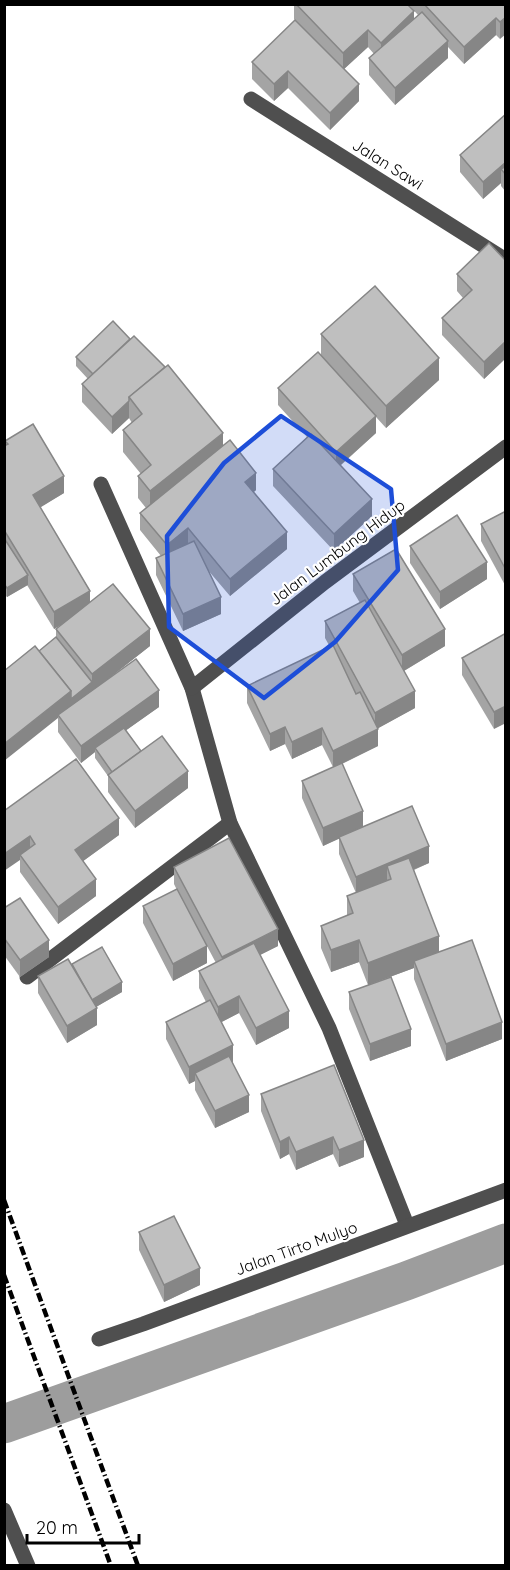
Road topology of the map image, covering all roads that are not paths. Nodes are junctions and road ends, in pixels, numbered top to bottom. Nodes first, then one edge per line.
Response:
1 (251, 99) dead end
2 (506, 260) edge
3 (504, 452) edge
4 (101, 483) dead end
5 (192, 688) junction
6 (230, 823) junction
7 (27, 977) dead end
8 (506, 1190) edge
9 (407, 1226) junction
10 (99, 1339) dead end
11 (4, 1510) edge
12 (28, 1566) edge

1 - 2 street, Jalan Sawi
3 - 5 street, Jalan Lumbung Hidup
4 - 5 street
5 - 6 street
6 - 7 street
6 - 9 street
8 - 9 street, Jalan Tirto Mulyo
9 - 10 street, Jalan Tirto Mulyo
11 - 12 street

